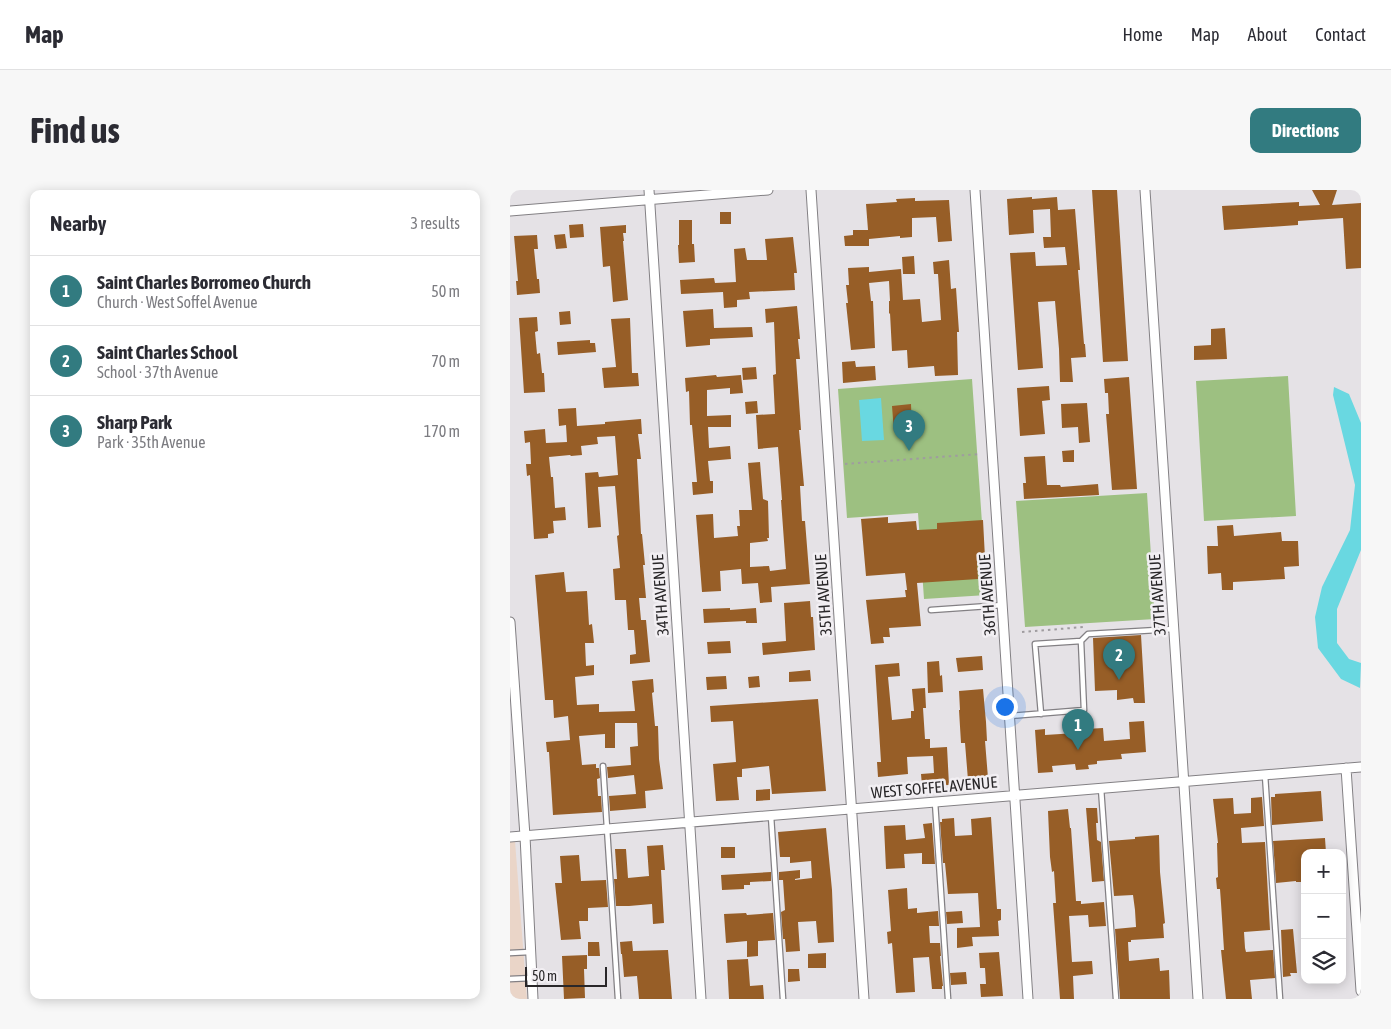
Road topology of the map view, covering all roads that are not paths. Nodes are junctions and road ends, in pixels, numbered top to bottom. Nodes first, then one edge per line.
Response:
1 (649, 190) edge
2 (768, 190) edge
3 (811, 190) edge
4 (976, 190) edge
5 (1145, 190) edge
6 (650, 200) junction
7 (510, 211) edge
8 (1003, 605) junction
9 (932, 610) dead end
10 (510, 622) edge
11 (1174, 629) junction
12 (1081, 641) junction
13 (1041, 714) junction
14 (1010, 716) junction
15 (603, 766) dead end
16 (1361, 767) edge
17 (1346, 768) junction
18 (1265, 775) junction
19 (1184, 782) junction
20 (1101, 788) junction
21 (1015, 795) junction
22 (935, 802) junction
23 (852, 808) junction
24 (771, 815) junction
25 (689, 822) junction
26 (607, 828) junction
27 (525, 836) junction
28 (510, 837) edge
29 (530, 952) junction
30 (510, 953) edge
31 (532, 978) junction
32 (510, 979) edge
33 (1361, 991) edge
34 (533, 999) edge
35 (618, 999) edge
36 (701, 999) edge
37 (783, 999) edge
38 (864, 999) edge
39 (948, 999) edge
40 (1028, 999) edge
41 (1116, 999) edge
42 (1198, 999) edge
43 (1280, 999) edge

1 - 6 street, 34TH AVENUE
2 - 6 street
3 - 23 street, 35TH AVENUE
4 - 8 street, 36TH AVENUE
5 - 11 street, 37TH AVENUE
6 - 7 street
6 - 25 street, 34TH AVENUE
8 - 9 lane
8 - 14 street, 36TH AVENUE
10 - 27 street
11 - 12 lane
11 - 19 street, 37TH AVENUE
12 - 13 lane
12 - 13 lane
13 - 14 lane
14 - 21 street, 36TH AVENUE
15 - 26 lane
16 - 17 street, WEST SOFFEL AVENUE
17 - 18 street, WEST SOFFEL AVENUE
17 - 33 street
18 - 19 street, WEST SOFFEL AVENUE
18 - 43 lane
19 - 20 street, WEST SOFFEL AVENUE
19 - 42 street, 37TH AVENUE
20 - 21 street, WEST SOFFEL AVENUE
20 - 41 lane
21 - 22 street, WEST SOFFEL AVENUE
21 - 40 street, 36TH AVENUE
22 - 23 street, WEST SOFFEL AVENUE
22 - 39 lane
23 - 24 street, WEST SOFFEL AVENUE
23 - 38 street, 35TH AVENUE
24 - 25 street, WEST SOFFEL AVENUE
24 - 37 lane
25 - 26 street, WEST SOFFEL AVENUE
25 - 36 street, 34TH AVENUE
26 - 27 street, WEST SOFFEL AVENUE
26 - 35 lane
27 - 28 street, WEST SOFFEL AVENUE
27 - 29 street
29 - 30 lane
29 - 31 street
31 - 32 lane
31 - 34 street

